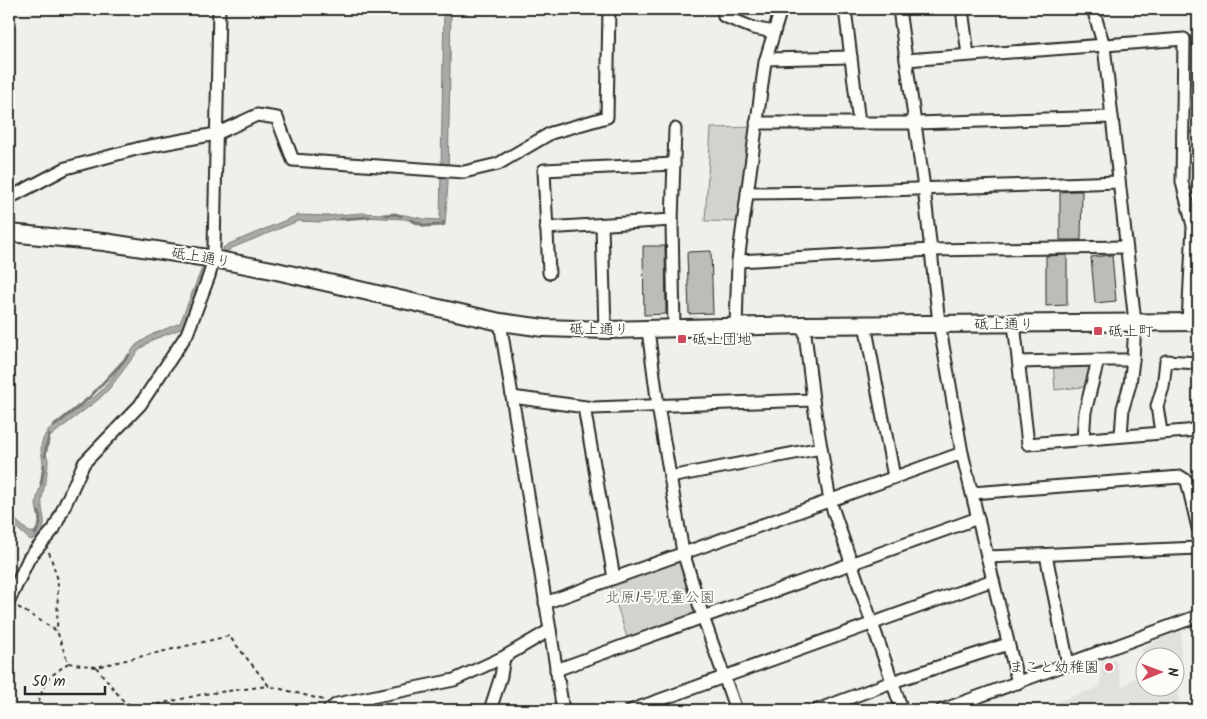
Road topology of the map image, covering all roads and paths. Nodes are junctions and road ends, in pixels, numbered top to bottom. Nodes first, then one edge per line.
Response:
1 (219, 9) edge
2 (609, 9) edge
3 (725, 9) edge
4 (781, 9) edge
5 (845, 9) edge
6 (899, 9) edge
7 (962, 9) edge
8 (1093, 9) edge
9 (774, 32) junction
10 (1104, 46) junction
11 (968, 56) junction
12 (851, 57) junction
13 (766, 59) junction
14 (906, 60) junction
15 (1112, 117) junction
16 (756, 123) junction
17 (859, 123) junction
18 (915, 123) junction
19 (676, 129) dead end
20 (216, 134) junction
21 (674, 164) junction
22 (1119, 182) junction
23 (924, 188) junction
24 (747, 193) junction
25 (9, 198) edge
26 (672, 220) junction
27 (602, 225) junction
28 (546, 228) junction
29 (9, 233) edge
30 (1126, 247) junction
31 (931, 250) junction
32 (214, 259) junction
33 (738, 261) junction
34 (548, 273) dead end
35 (500, 322) junction
36 (1135, 322) junction
37 (1193, 322) edge
38 (939, 323) junction
39 (865, 324) junction
40 (1014, 324) junction
41 (804, 325) junction
42 (736, 327) junction
43 (674, 329) junction
44 (605, 330) junction
45 (648, 330) junction
46 (1098, 360) junction
47 (1133, 360) junction
48 (1018, 362) junction
49 (1198, 363) edge
50 (512, 398) junction
51 (813, 400) junction
52 (658, 406) junction
53 (584, 407) junction
54 (1198, 430) edge
55 (1161, 432) junction
56 (1121, 435) junction
57 (1083, 439) junction
58 (821, 448) junction
59 (962, 453) junction
60 (670, 477) junction
61 (894, 477) junction
62 (972, 492) junction
63 (830, 501) junction
64 (978, 518) junction
65 (1198, 528) edge
66 (45, 540) junction
67 (1198, 548) edge
68 (683, 552) junction
69 (1046, 554) junction
70 (987, 557) junction
71 (851, 563) junction
72 (614, 578) junction
73 (993, 580) junction
74 (10, 601) edge
75 (545, 603) junction
76 (1198, 616) edge
77 (703, 617) junction
78 (872, 625) junction
79 (550, 630) junction
80 (57, 631) junction
81 (1008, 644) junction
82 (504, 657) junction
83 (68, 663) junction
84 (1068, 664) junction
85 (96, 667) junction
86 (556, 670) junction
87 (725, 678) junction
88 (892, 682) junction
89 (1018, 683) junction
90 (269, 686) junction
91 (333, 707) edge
92 (36, 710) edge
93 (490, 710) edge
94 (563, 710) edge
95 (632, 710) edge
96 (736, 710) edge
97 (816, 710) edge
98 (902, 710) edge
99 (942, 710) edge

1 - 20 street
2 - 20 street
3 - 9 street
4 - 9 street
5 - 12 street
6 - 14 street
7 - 11 street
8 - 10 street
9 - 13 street
10 - 11 street
10 - 15 street
10 - 37 street
11 - 14 street
12 - 13 street
12 - 17 street
13 - 16 street
14 - 18 street
15 - 18 street
15 - 22 street
16 - 17 street
16 - 24 street
17 - 18 street
18 - 23 street
19 - 21 street
20 - 25 street
20 - 32 street
21 - 26 street
21 - 28 street
22 - 23 street
22 - 30 street
23 - 24 street
23 - 31 street
24 - 33 street
26 - 27 street
26 - 43 street
27 - 28 street
27 - 44 street
28 - 34 street
29 - 32 street, 砥上通り
30 - 31 street
30 - 36 street
31 - 33 street
31 - 38 street
32 - 35 street, 砥上通り
32 - 66 street
33 - 42 street
35 - 44 street, 砥上通り
35 - 50 street
36 - 37 street, 砥上通り
36 - 40 street, 砥上通り
36 - 47 street
38 - 39 street, 砥上通り
38 - 40 street, 砥上通り
38 - 59 street
39 - 41 street, 砥上通り
39 - 61 street
40 - 48 street
41 - 42 street, 砥上通り
41 - 51 street
42 - 43 street, 砥上通り
43 - 45 street, 砥上通り
44 - 45 street, 砥上通り
45 - 52 street
46 - 47 street
46 - 48 street
46 - 57 street
47 - 56 street
48 - 57 street
49 - 55 street
50 - 53 street
50 - 75 street
51 - 52 street
51 - 58 street
52 - 53 street
52 - 60 street
53 - 72 street
54 - 55 street
55 - 56 street
56 - 57 street
58 - 60 street
58 - 63 street
59 - 61 street
59 - 62 street
60 - 68 street
61 - 63 street
62 - 64 street
62 - 65 street
63 - 68 street
63 - 71 street
64 - 70 street
64 - 71 street
66 - 74 street
66 - 80 path
67 - 69 street
68 - 72 street
68 - 77 street
69 - 70 street
69 - 84 street
70 - 73 street
71 - 77 street
71 - 78 street
72 - 75 street
73 - 78 street
73 - 81 street
74 - 80 path
75 - 79 street
76 - 84 street
77 - 86 street
77 - 87 street
78 - 87 street
78 - 88 street
79 - 82 street
79 - 86 street
80 - 83 path
81 - 88 street
81 - 89 street
82 - 91 street
82 - 93 street
83 - 85 path
83 - 92 path
84 - 89 street
85 - 90 path
85 - 90 path
86 - 94 street
87 - 95 street
87 - 96 street
88 - 97 street
88 - 98 street
89 - 99 street
90 - 91 path

